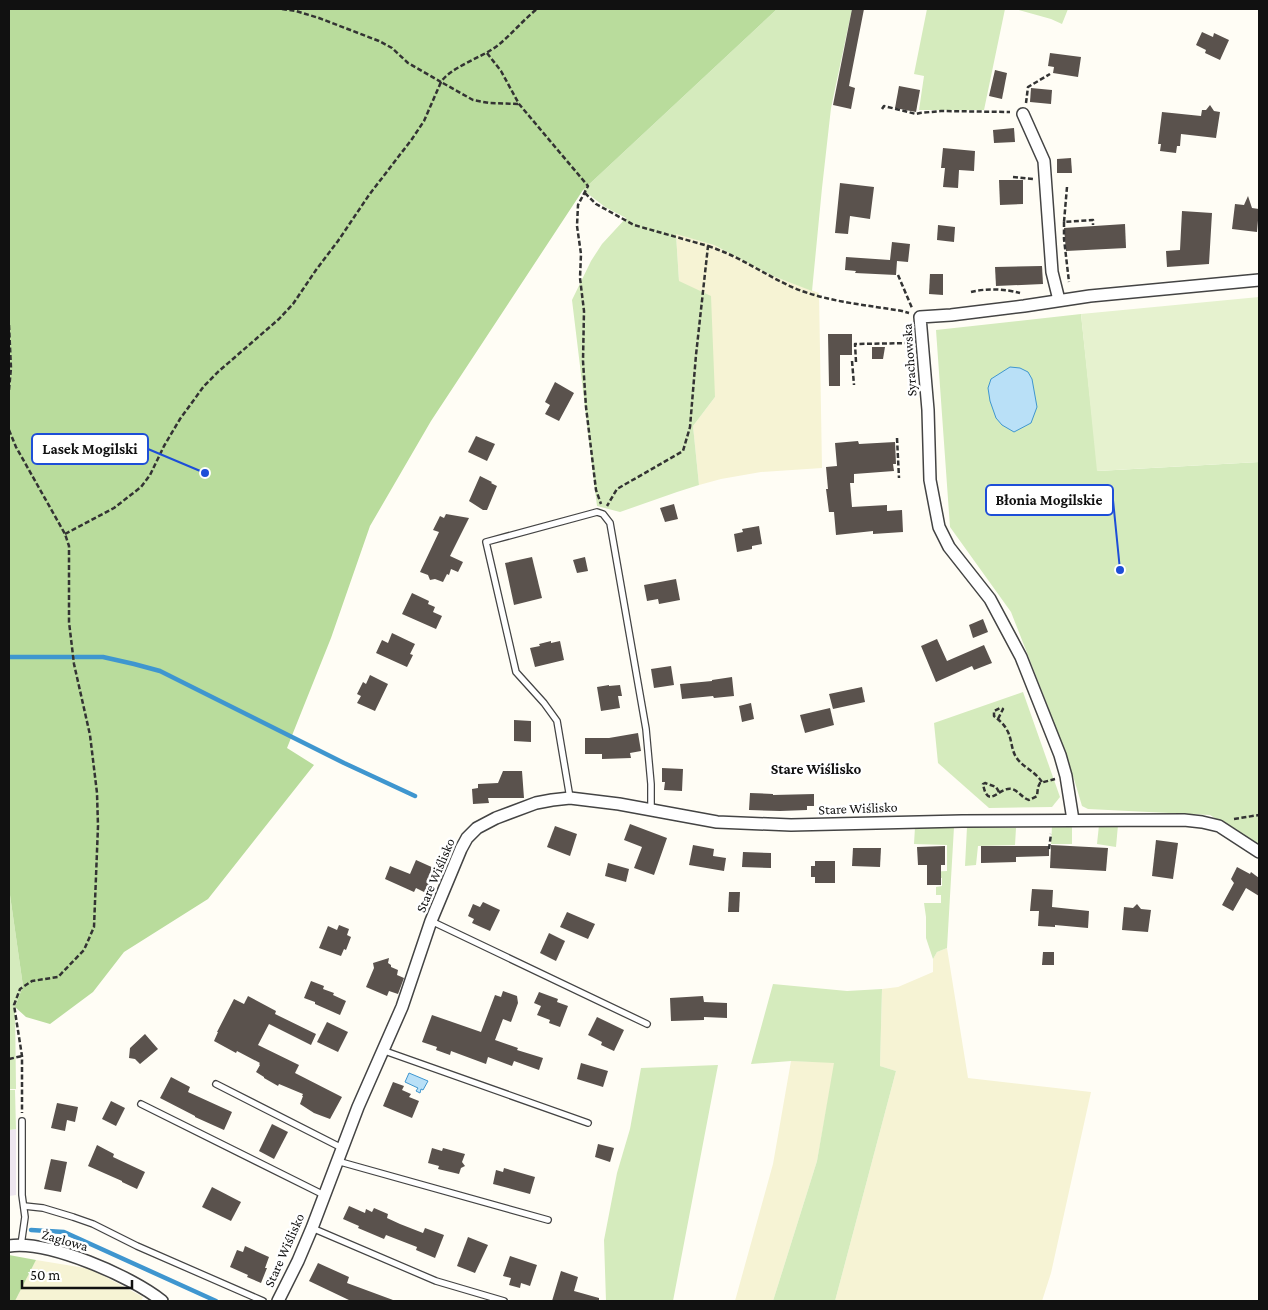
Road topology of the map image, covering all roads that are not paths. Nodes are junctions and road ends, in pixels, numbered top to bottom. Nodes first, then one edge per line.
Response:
1 (1018, 114) road end
2 (1259, 280) edge
3 (1059, 300) junction
4 (570, 798) junction
5 (651, 810) junction
6 (1073, 820) junction
7 (1259, 852) edge
8 (432, 921) junction
9 (647, 1024) dead end
10 (382, 1050) junction
11 (216, 1084) dead end
12 (141, 1104) dead end
13 (22, 1122) road end
14 (588, 1123) dead end
15 (342, 1148) junction
16 (337, 1161) junction
17 (324, 1196) junction
18 (24, 1206) junction
19 (548, 1220) dead end
20 (312, 1228) junction
21 (21, 1245) junction
22 (9, 1246) edge
23 (162, 1301) edge
24 (262, 1301) edge
25 (278, 1301) edge
26 (504, 1301) edge

1 - 3 street
2 - 3 street, Syrachowska
3 - 6 street, Syrachowska
4 - 5 street, Stare Wiślisko
4 - 5 lane
4 - 8 street, Stare Wiślisko
5 - 6 street, Stare Wiślisko
6 - 7 street, Stare Wiślisko
8 - 9 lane
8 - 10 street, Stare Wiślisko
10 - 14 lane
10 - 15 street, Stare Wiślisko
11 - 15 lane
12 - 17 lane
13 - 18 lane
15 - 16 street, Stare Wiślisko
16 - 17 street, Stare Wiślisko
16 - 19 lane
17 - 20 street, Stare Wiślisko
18 - 21 lane
18 - 24 lane
20 - 25 street, Stare Wiślisko
20 - 26 lane
21 - 22 street, Żaglowa
21 - 23 street, Żaglowa

